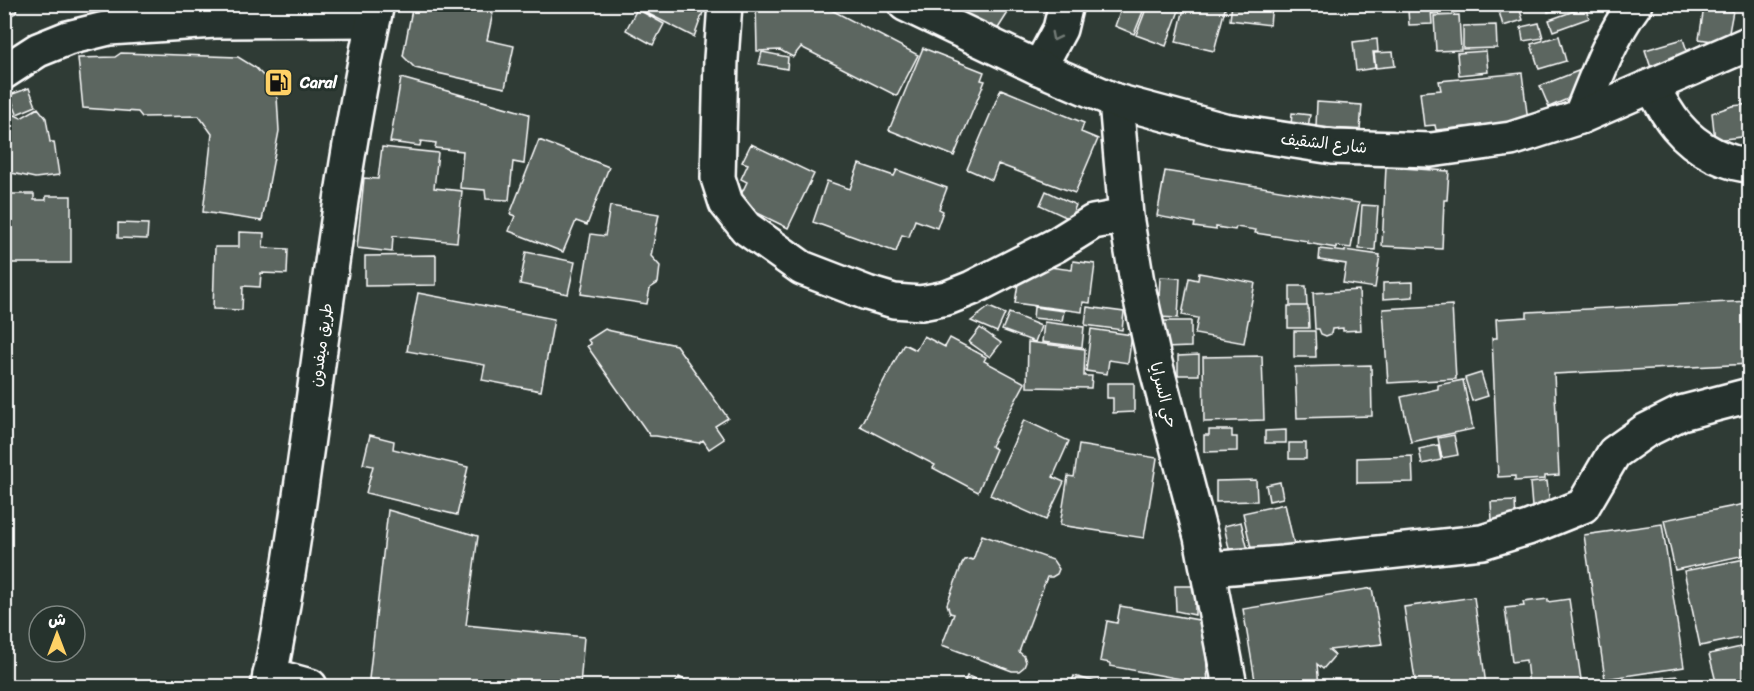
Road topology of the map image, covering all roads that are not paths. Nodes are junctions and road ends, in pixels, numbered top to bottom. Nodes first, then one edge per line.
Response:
1 (725, 4) edge
2 (905, 4) edge
3 (1066, 4) edge
4 (1635, 4) edge
5 (375, 12) edge
6 (1749, 44) edge
7 (1039, 68) junction
8 (4, 72) edge
9 (1652, 87) junction
10 (1116, 101) junction
11 (1581, 117) junction
12 (1749, 165) edge
13 (1126, 216) junction
14 (1749, 395) edge
15 (1208, 569) junction
16 (269, 681) edge
17 (310, 687) edge
18 (1230, 687) edge

1 - 13 street
2 - 7 street, شارع الشقيف
3 -> 7 street
4 - 11 street
5 - 8 street
5 - 16 street, طريق ميفدون
6 - 9 street, شارع الشقيف
7 - 10 street, شارع الشقيف
9 - 11 street, شارع الشقيف
9 - 12 street
10 - 11 street, شارع الشقيف
10 - 13 street, حي السرايا
13 - 15 street, حي السرايا
14 - 15 street
15 - 18 street, حي السرايا
16 - 17 street

